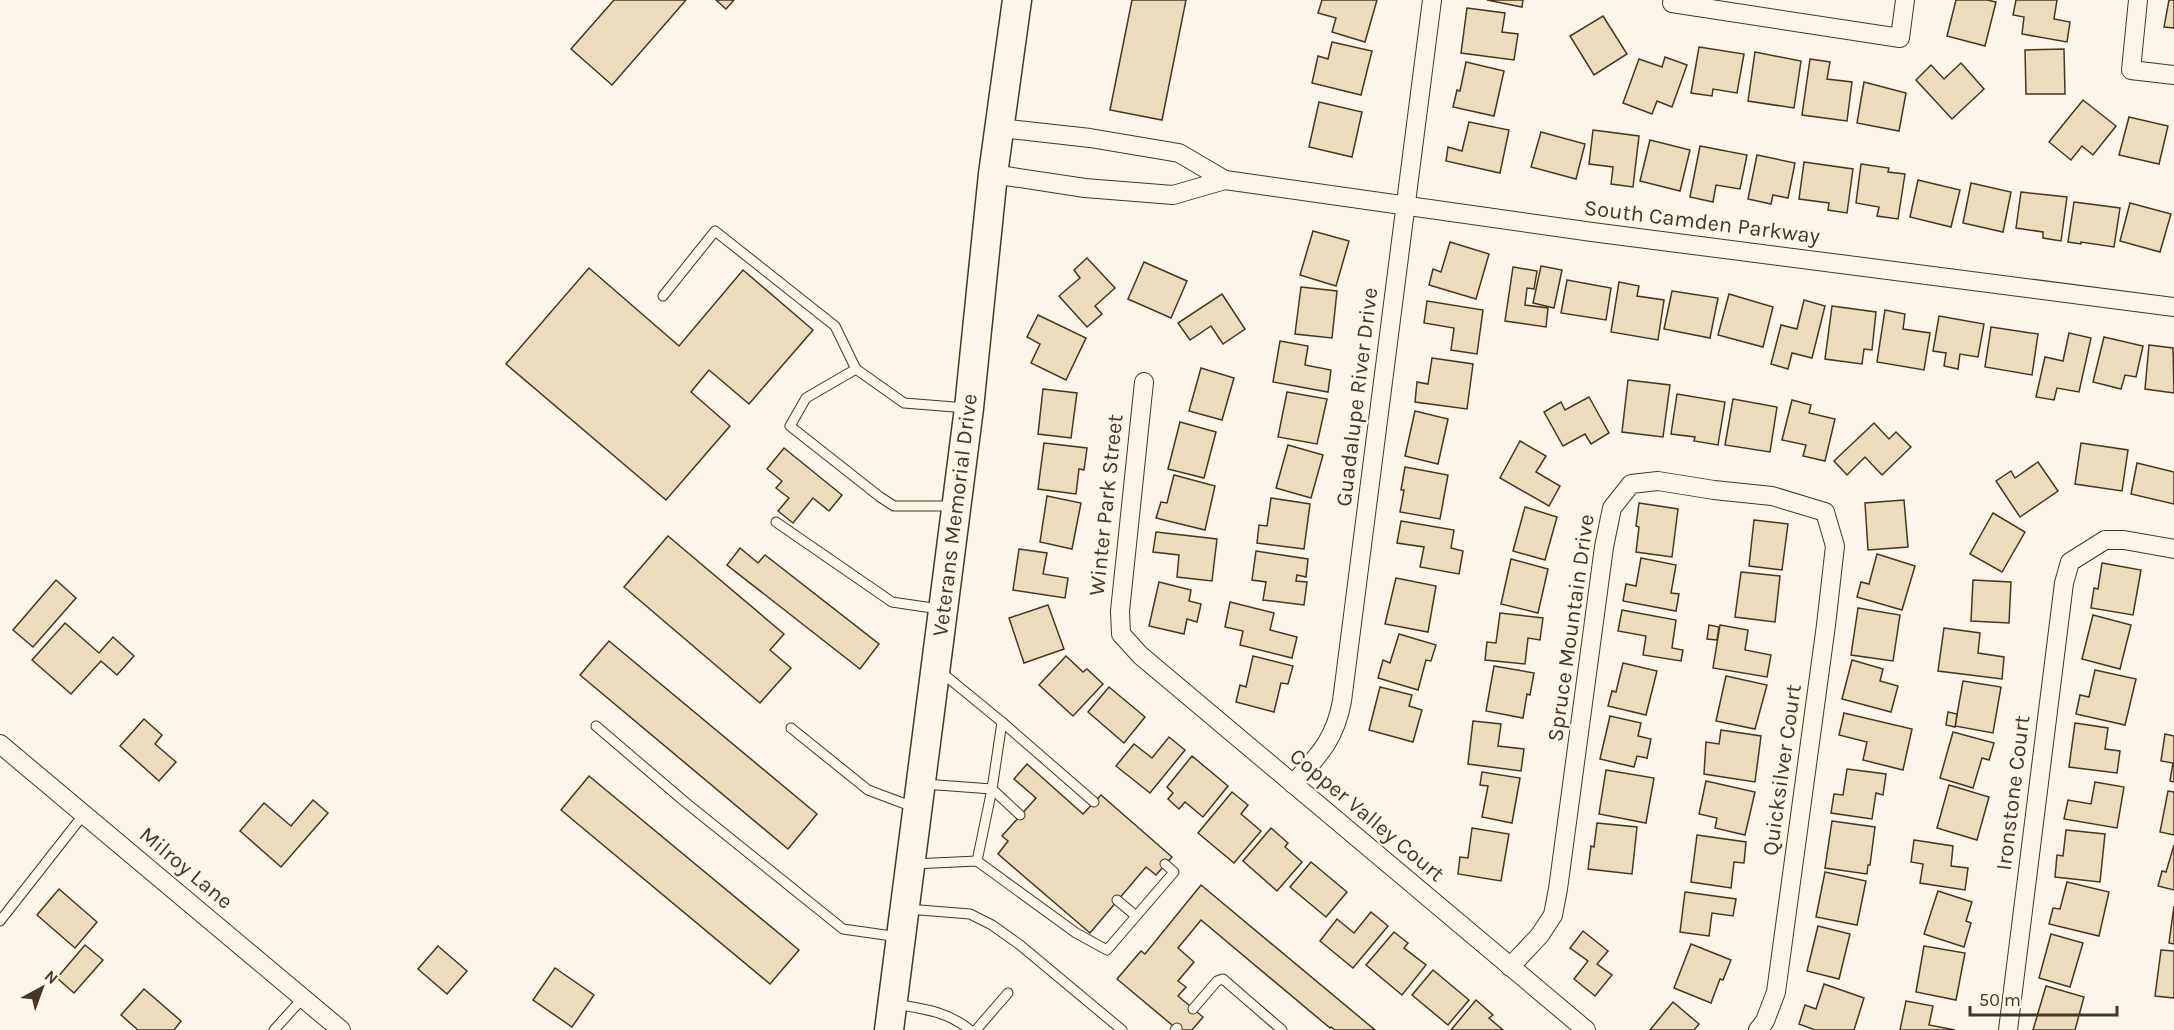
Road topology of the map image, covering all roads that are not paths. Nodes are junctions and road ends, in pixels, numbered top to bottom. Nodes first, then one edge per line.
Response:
1 (1017, 0) edge
2 (1432, 0) edge
3 (1905, 0) edge
4 (2138, 0) edge
5 (1672, 1) edge
6 (2174, 75) edge
7 (1000, 128) junction
8 (993, 174) junction
9 (1225, 180) junction
10 (1406, 207) junction
11 (663, 296) dead end
12 (2174, 307) edge
13 (856, 369) junction
14 (1144, 382) dead end
15 (969, 408) junction
16 (956, 506) junction
17 (1825, 512) joint
18 (776, 522) dead end
19 (2174, 549) edge
20 (944, 610) junction
21 (1121, 633) joint
22 (936, 669) junction
23 (1002, 722) junction
24 (596, 726) dead end
25 (791, 728) dead end
26 (0, 744) edge
27 (1293, 784) junction
28 (992, 789) junction
29 (919, 796) junction
30 (1094, 802) dead end
31 (84, 814) junction
32 (1020, 815) dead end
33 (977, 861) junction
34 (910, 864) junction
35 (1165, 864) dead end
36 (1117, 900) dead end
37 (904, 909) junction
38 (1136, 916) junction
39 (0, 921) edge
40 (901, 938) junction
41 (1510, 967) junction
42 (1008, 993) dead end
43 (303, 998) junction
44 (1193, 1009) dead end
45 (891, 1017) edge
46 (274, 1030) edge
47 (341, 1030) edge
48 (970, 1030) edge
49 (976, 1030) edge
50 (1122, 1030) edge
51 (1282, 1030) edge
52 (1586, 1030) edge
53 (1758, 1030) edge
54 (2008, 1030) edge

1 - 7 main road, Veterans Memorial Drive
2 - 10 street, Guadalupe River Drive
3 - 5 street
4 - 6 street
7 - 8 main road, Veterans Memorial Drive
7 - 9 street, South Camden Parkway
8 - 9 street, South Camden Parkway
8 - 15 main road, Veterans Memorial Drive
9 - 10 street, South Camden Parkway
10 - 12 street, South Camden Parkway
10 - 27 street, Guadalupe River Drive
11 - 13 lane
13 - 15 lane
13 - 16 lane
14 - 21 street, Winter Park Street
15 - 16 main road, Veterans Memorial Drive
16 - 20 main road, Veterans Memorial Drive
17 - 41 street, Spruce Mountain Drive
17 - 53 street, Quicksilver Court
18 - 20 lane
19 - 54 street, Ironstone Court
20 - 22 main road, Veterans Memorial Drive
21 - 27 street, Copper Valley Court
22 - 23 lane
22 - 29 main road, Veterans Memorial Drive
23 - 28 lane
23 - 30 lane
24 - 40 lane
25 - 29 lane
26 - 31 street, Milroy Lane
27 - 41 street, Copper Valley Court
28 - 29 lane
28 - 32 lane
28 - 33 lane
29 - 34 main road, Veterans Memorial Drive
31 - 39 lane
31 - 43 street, Milroy Lane
33 - 34 lane
33 - 38 lane
34 - 37 main road, Veterans Memorial Drive
35 - 38 lane
36 - 38 lane
37 - 40 main road, Veterans Memorial Drive
37 - 50 lane
40 - 45 main road, Veterans Memorial Drive
41 - 52 street, Copper Valley Court
42 - 49 lane
43 - 46 lane
43 - 47 street, Milroy Lane
44 - 51 lane
45 - 48 lane

